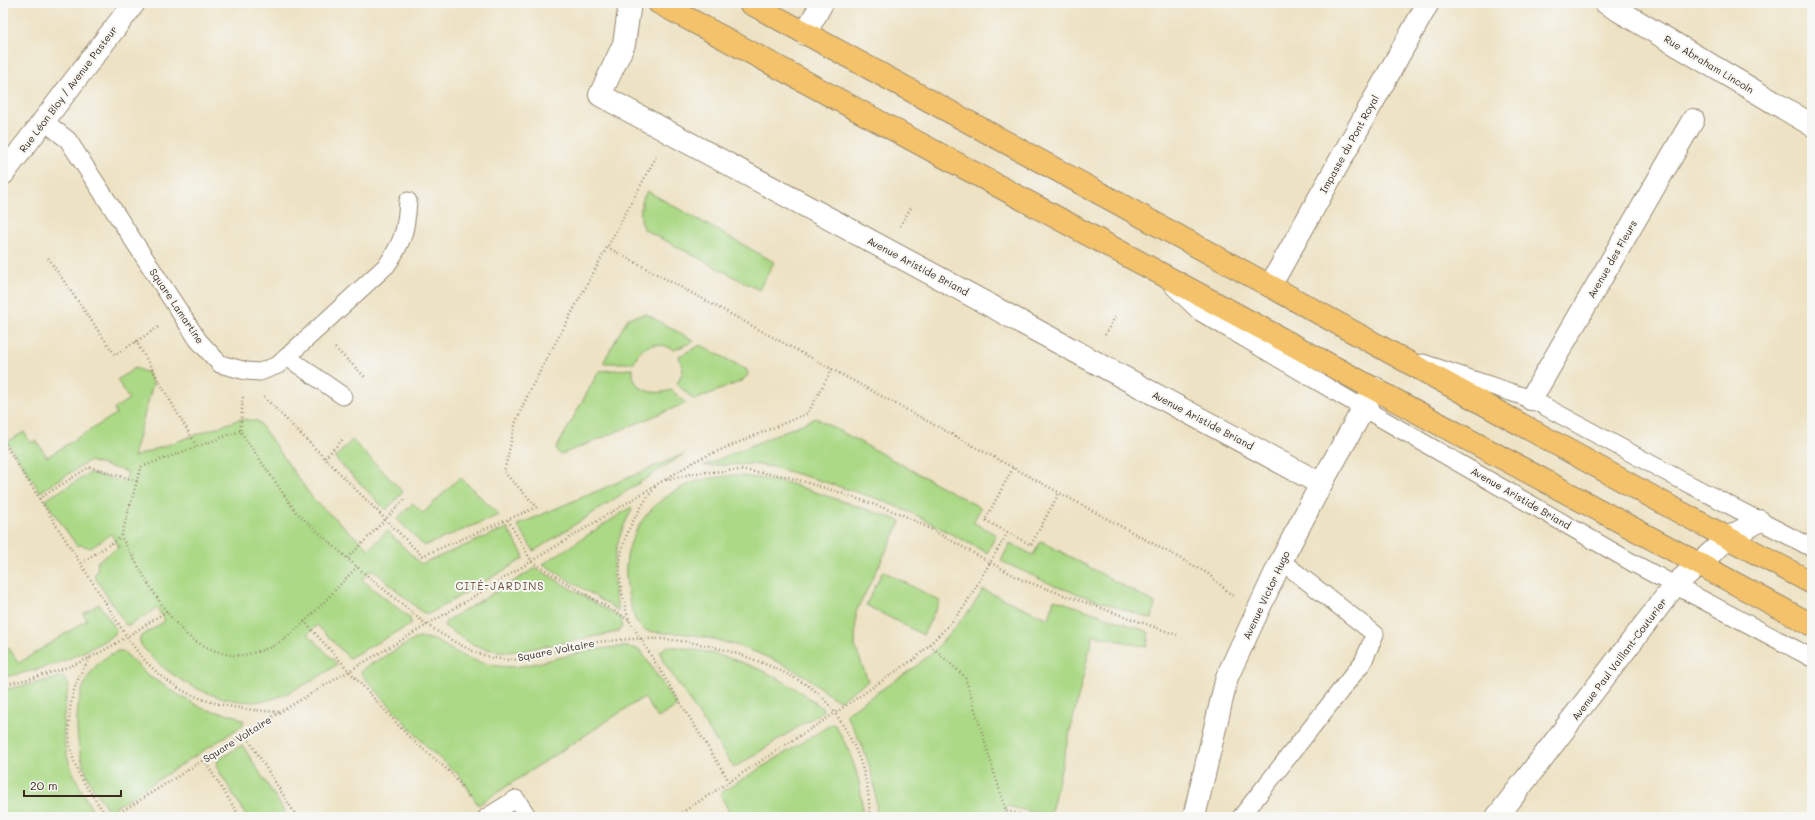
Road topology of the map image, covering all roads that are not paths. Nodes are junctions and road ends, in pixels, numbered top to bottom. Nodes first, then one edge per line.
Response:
1 (134, 3) edge
2 (630, 3) edge
3 (658, 3) edge
4 (750, 3) edge
5 (822, 3) edge
6 (1428, 3) edge
7 (1606, 3) edge
8 (805, 34) junction
9 (44, 120) junction
10 (1693, 120) dead end
11 (1812, 125) edge
12 (3, 174) edge
13 (408, 201) dead end
14 (1160, 273) junction
15 (1270, 286) junction
16 (1390, 352) junction
17 (287, 357) junction
18 (1375, 388) junction
19 (343, 396) dead end
20 (1531, 399) junction
21 (1363, 408) junction
22 (1321, 484) junction
23 (1759, 521) junction
24 (1728, 538) junction
25 (1812, 548) edge
26 (1281, 561) junction
27 (1697, 564) junction
28 (1812, 583) edge
29 (1675, 585) junction
30 (1812, 625) edge
31 (1812, 658) edge
32 (487, 817) edge
33 (528, 817) edge
34 (1194, 817) edge
35 (1241, 817) edge
36 (1498, 817) edge

1 - 9 street, Rue Léon Bloy / Avenue Pasteur
2 - 22 street, Avenue Aristide Briand
3 - 14 main road, Avenue Aristide Briand
4 - 8 main road
5 - 8 street
6 - 15 street, Impasse du Pont Royal
7 - 11 street, Rue Abraham Lincoln
8 - 15 main road
9 - 12 street, Rue Léon Bloy / Avenue Pasteur
9 - 17 lane, Square Lamartine
10 - 20 street, Avenue des Fleurs
13 - 17 lane, Square Lamartine
14 - 18 main road, Avenue Aristide Briand
14 - 21 lane, Avenue Aristide Briand
15 - 16 main road
16 - 20 lane
16 - 24 main road
17 - 19 lane
18 - 21 street, Avenue Victor Hugo
18 - 27 main road, Avenue Aristide Briand
20 - 23 lane
21 - 22 street, Avenue Victor Hugo
21 - 29 lane, Avenue Aristide Briand
22 - 26 street, Avenue Victor Hugo
23 - 24 street, Avenue Paul Vaillant-Couturier
23 - 25 lane
24 - 27 street, Avenue Paul Vaillant-Couturier
24 - 28 main road
26 - 34 street, Avenue Victor Hugo
26 - 35 lane
27 - 29 street, Avenue Paul Vaillant-Couturier
27 - 30 main road, Avenue Aristide Briand
29 - 31 lane, Avenue Aristide Briand
29 - 36 street, Avenue Paul Vaillant-Couturier
32 - 33 lane

